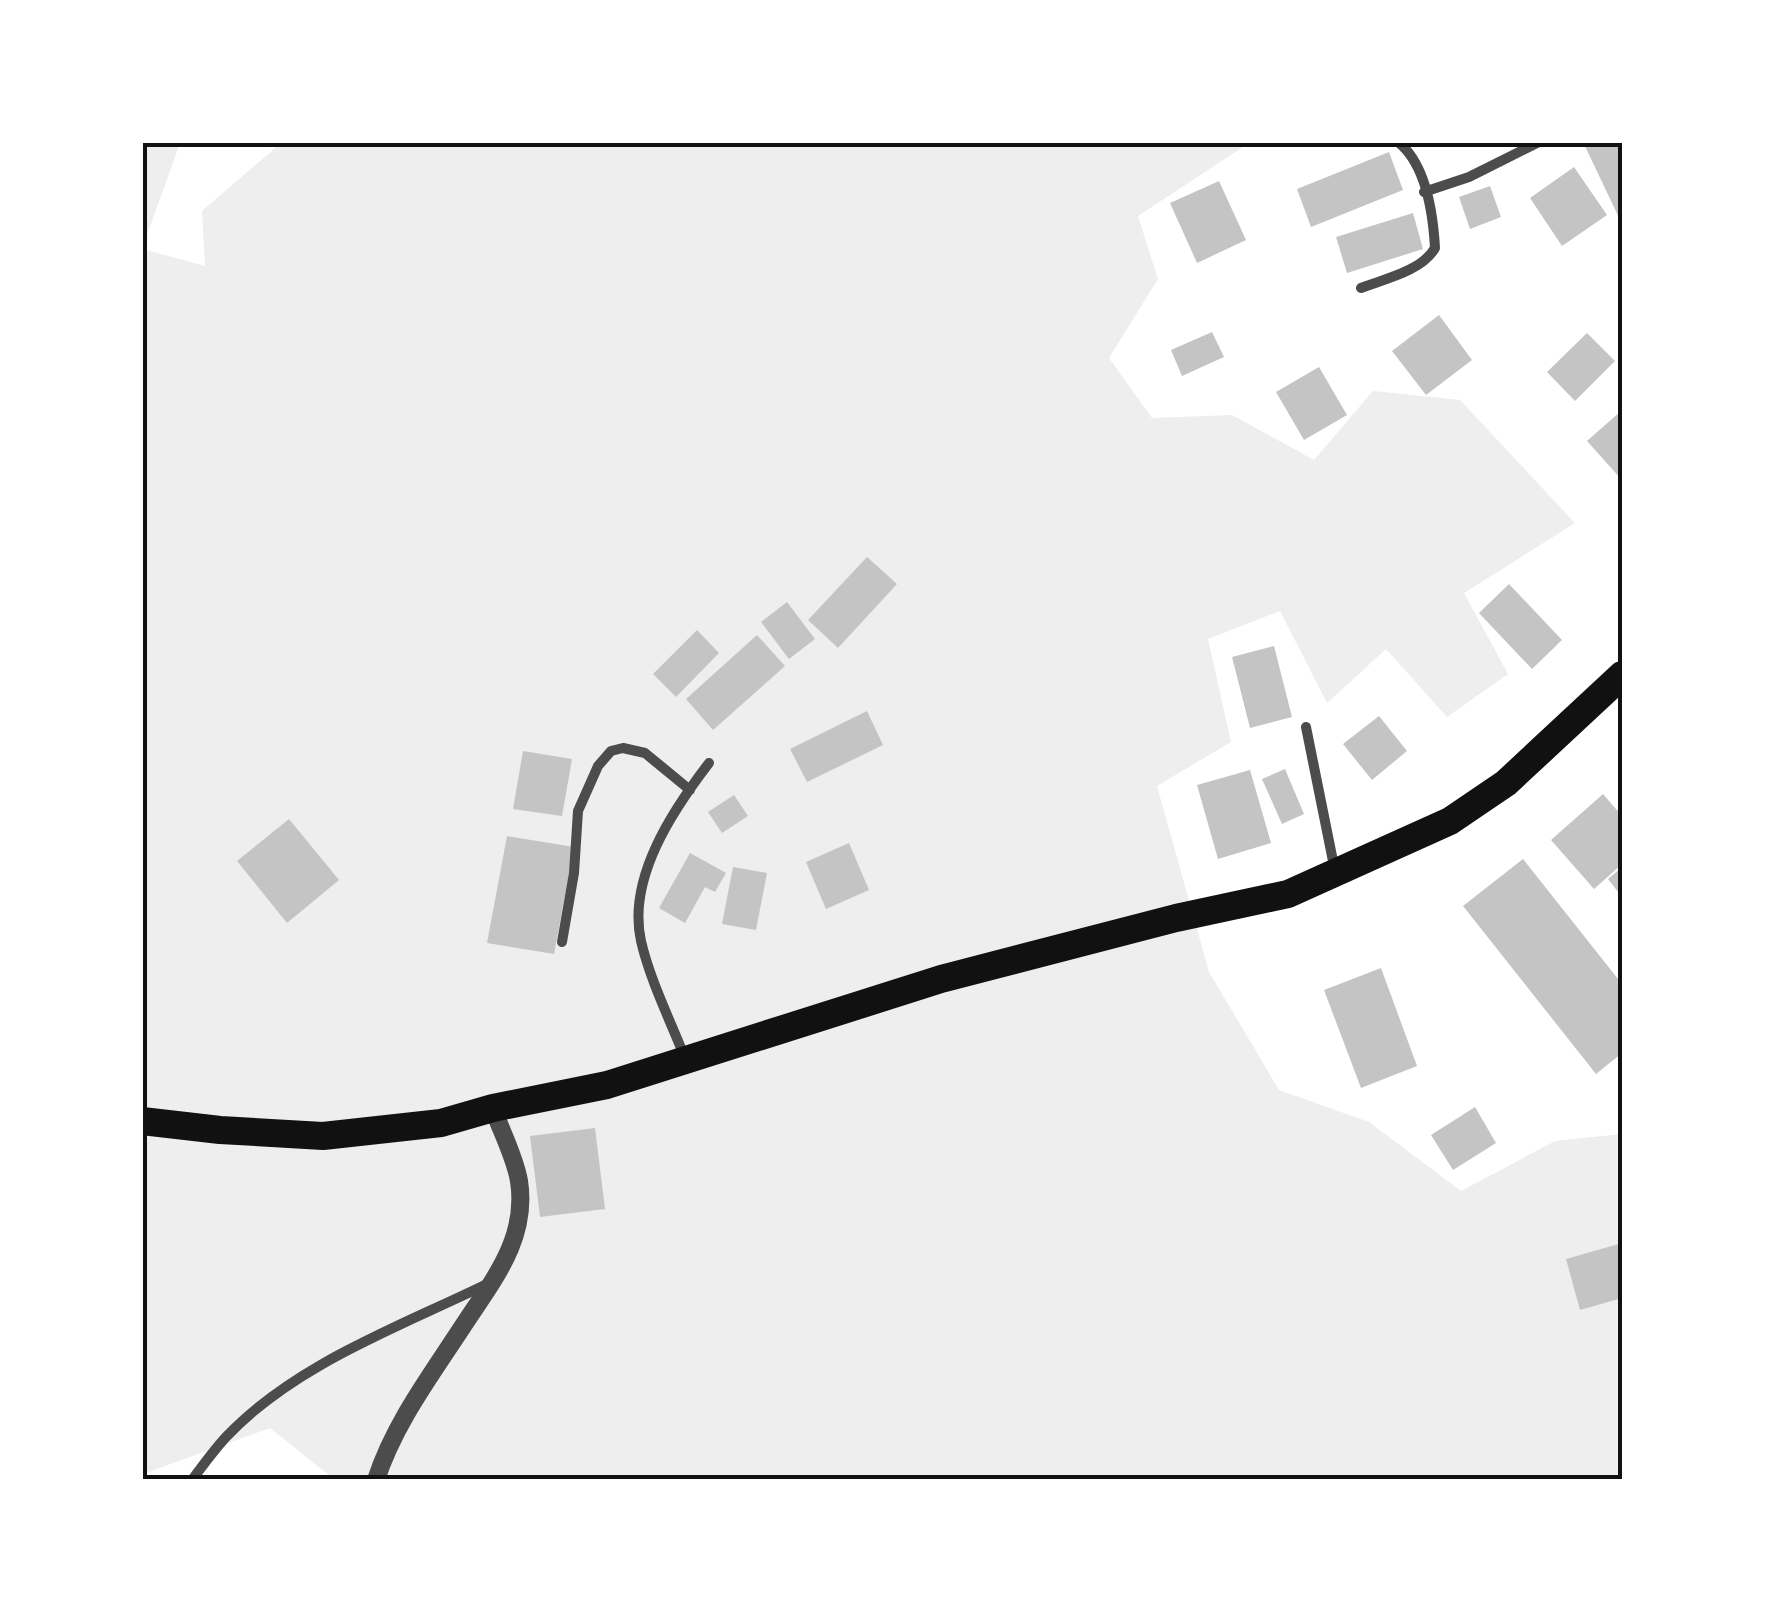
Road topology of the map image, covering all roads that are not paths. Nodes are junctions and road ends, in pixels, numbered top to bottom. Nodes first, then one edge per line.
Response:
1 (1398, 142) edge
2 (1539, 142) edge
3 (1424, 192) junction
4 (1360, 288) dead end
5 (1622, 674) edge
6 (1306, 727) dead end
7 (710, 763) dead end
8 (690, 790) junction
9 (1336, 872) junction
10 (562, 942) dead end
11 (686, 1059) junction
12 (493, 1108) junction
13 (142, 1121) edge
14 (498, 1280) junction
15 (192, 1480) edge
16 (376, 1480) edge

1 - 3 street
2 - 3 street
3 - 4 street
5 - 9 highway
6 - 9 street
7 - 8 street
8 - 10 street
8 - 11 street
9 - 11 highway
11 - 12 highway
12 - 13 highway
12 - 14 street
14 - 15 street
14 - 16 street

